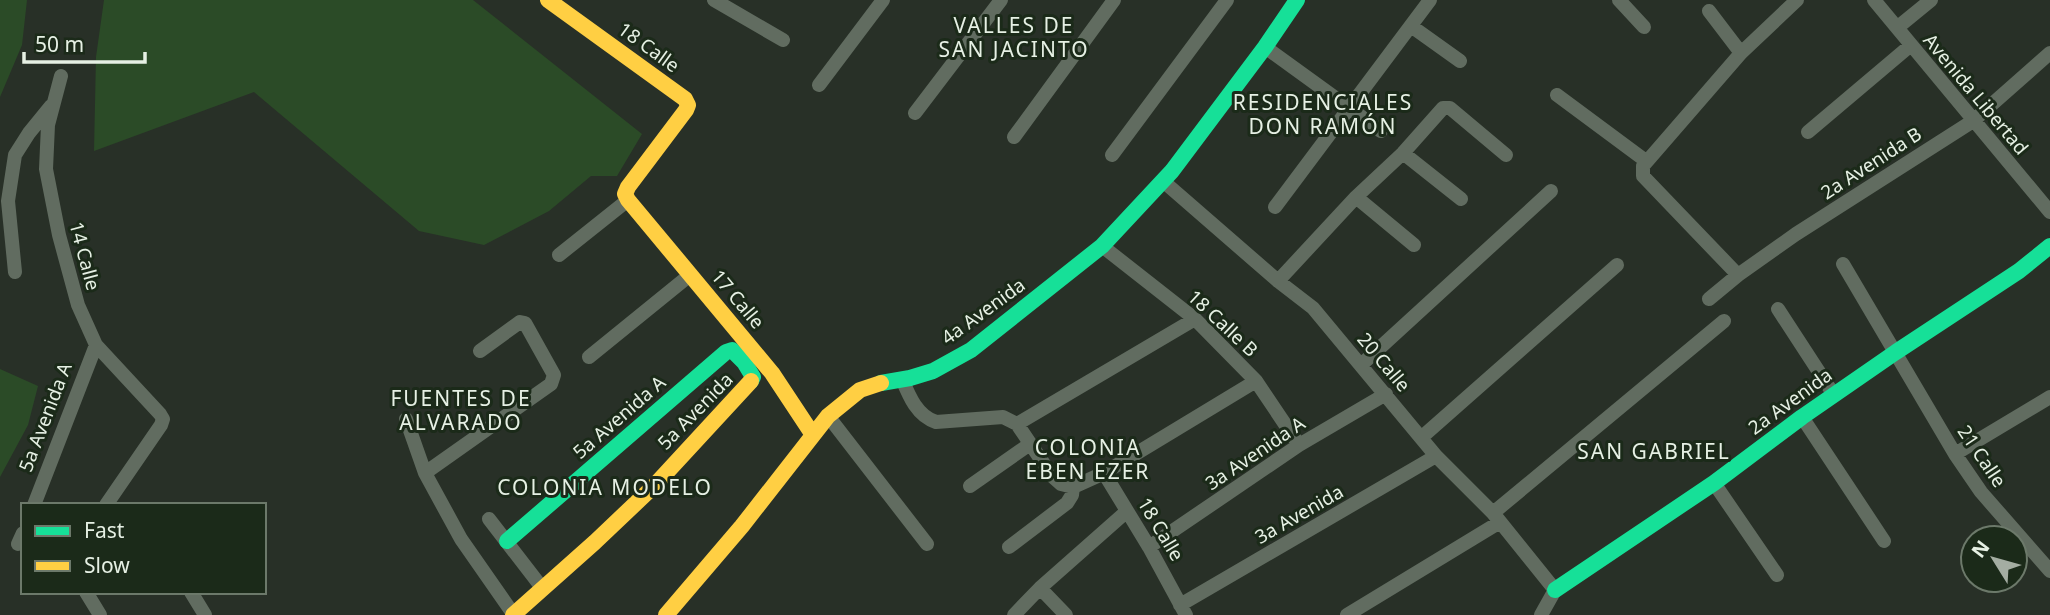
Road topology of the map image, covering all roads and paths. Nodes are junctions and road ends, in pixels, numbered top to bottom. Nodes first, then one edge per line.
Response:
1 (548, 0) edge
2 (714, 0) edge
3 (883, 0) edge
4 (1001, 0) edge
5 (1114, 0) edge
6 (1227, 0) edge
7 (1430, 0) edge
8 (1619, 0) edge
9 (1797, 0) edge
10 (1874, 0) edge
11 (1931, 0) edge
12 (1293, 1) edge
13 (1709, 11) dead end
14 (1411, 26) junction
15 (1644, 27) dead end
16 (1898, 27) junction
17 (783, 40) dead end
18 (1910, 45) junction
19 (1265, 47) junction
20 (1741, 53) junction
21 (2050, 53) edge
22 (1460, 61) dead end
23 (61, 76) dead end
24 (819, 85) dead end
25 (1557, 95) dead end
26 (54, 103) junction
27 (1351, 109) junction
28 (915, 113) dead end
29 (1973, 121) junction
30 (1381, 131) dead end
31 (1808, 132) dead end
32 (1014, 137) dead end
33 (1403, 153) junction
34 (1112, 155) dead end
35 (1506, 155) dead end
36 (1644, 166) junction
37 (1163, 181) junction
38 (1551, 191) dead end
39 (626, 197) junction
40 (1356, 197) junction
41 (1461, 199) dead end
42 (1275, 207) dead end
43 (2049, 211) edge
44 (1414, 245) dead end
45 (1102, 246) junction
46 (2050, 246) edge
47 (559, 255) dead end
48 (1843, 264) dead end
49 (1617, 265) dead end
50 (15, 272) dead end
51 (690, 275) junction
52 (1738, 275) junction
53 (1278, 281) junction
54 (1709, 299) dead end
55 (1778, 309) dead end
56 (1195, 319) junction
57 (1724, 321) dead end
58 (96, 345) junction
59 (480, 351) dead end
60 (726, 352) joint
61 (1896, 352) junction
62 (589, 357) dead end
63 (1361, 365) junction
64 (902, 379) junction
65 (1256, 381) junction
66 (1386, 394) junction
67 (1834, 395) junction
68 (2050, 397) edge
69 (828, 416) junction
70 (1802, 417) junction
71 (406, 419) dead end
72 (1017, 424) junction
73 (813, 435) junction
74 (1422, 437) junction
75 (1030, 444) junction
76 (1300, 445) junction
77 (1955, 453) junction
78 (1437, 456) junction
79 (1104, 472) junction
80 (425, 473) junction
81 (1714, 484) junction
82 (971, 486) dead end
83 (1073, 487) junction
84 (34, 503) edge
85 (107, 503) edge
86 (1126, 512) junction
87 (1497, 517) junction
88 (489, 519) dead end
89 (506, 541) junction
90 (1884, 541) dead end
91 (927, 544) dead end
92 (1009, 547) dead end
93 (1149, 548) junction
94 (2050, 571) edge
95 (1777, 575) dead end
96 (1040, 588) junction
97 (543, 589) junction
98 (1555, 590) junction
99 (87, 594) edge
100 (192, 594) edge
101 (1183, 610) edge
102 (100, 615) edge
103 (205, 615) edge
104 (514, 615) edge
105 (666, 615) edge
106 (1014, 615) edge
107 (1066, 615) edge
108 (1347, 615) edge
109 (1541, 615) edge

1 - 39 street, 18 Calle
2 - 17 street
3 - 24 street
4 - 28 street
5 - 32 street
6 - 34 street
7 - 14 street
8 - 15 street
9 - 20 street
10 - 16 street, Avenida Libertad
11 - 16 street
12 - 19 street, 4a Avenida
13 - 20 street
14 - 22 street
14 - 27 street
16 - 18 street, Avenida Libertad
18 - 29 street, Avenida Libertad
18 - 31 street
19 - 27 street
19 - 37 street, 4a Avenida
20 - 36 street
21 - 29 street, 2a Avenida B
23 - 26 street, 14 Calle
25 - 36 street
26 - 50 street
26 - 58 street, 14 Calle
27 - 30 street
27 - 42 street
29 - 43 street, Avenida Libertad
29 - 52 street, 2a Avenida B
33 - 35 street
33 - 40 street
33 - 41 street
36 - 52 street
37 - 45 street, 4a Avenida
37 - 53 street, 20 Calle
38 - 63 street
39 - 47 street
39 - 51 street, 17 Calle
40 - 44 street
40 - 53 street
45 - 56 street, 18 Calle B
45 - 64 street, 4a Avenida
46 - 61 street, 2a Avenida
48 - 61 street, 21 Calle
49 - 74 street
51 - 62 street
51 - 73 street, 17 Calle
52 - 54 street, 2a Avenida B
53 - 63 street, 20 Calle
55 - 67 street
56 - 65 street, 18 Calle B
56 - 72 street
57 - 87 street
58 - 84 street, 5a Avenida A
58 - 85 street, 14 Calle
59 - 80 street
60 - 89 street, 5a Avenida A
60 - 97 street, 5a Avenida
61 - 67 street, 2a Avenida
61 - 77 street, 21 Calle
63 - 66 street, 20 Calle
64 - 69 street, 4a Avenida
64 - 72 street
65 - 76 street, 18 Calle B
65 - 79 street
66 - 74 street, 20 Calle
66 - 76 street, 3a Avenida A
67 - 70 street, 2a Avenida
68 - 77 street
69 - 73 street, 4a Avenida
69 - 91 street
70 - 81 street, 2a Avenida
70 - 90 street
71 - 80 street
72 - 75 street
73 - 105 street, 4a Avenida
74 - 78 street, 20 Calle
75 - 82 street
75 - 83 street
76 - 93 street, 3a Avenida A
77 - 94 street, 21 Calle
78 - 87 street, 20 Calle
78 - 101 street, 3a Avenida
79 - 83 street
79 - 86 street, 18 Calle
80 - 104 street
81 - 95 street
81 - 98 street, 2a Avenida
83 - 92 street
86 - 93 street, 18 Calle
86 - 96 street
87 - 98 street, 20 Calle
87 - 108 street
88 - 89 street
89 - 97 street
93 - 101 street, 18 Calle
96 - 106 street
96 - 107 street
97 - 104 street, 5a Avenida
98 - 109 street
99 - 102 street
100 - 103 street

